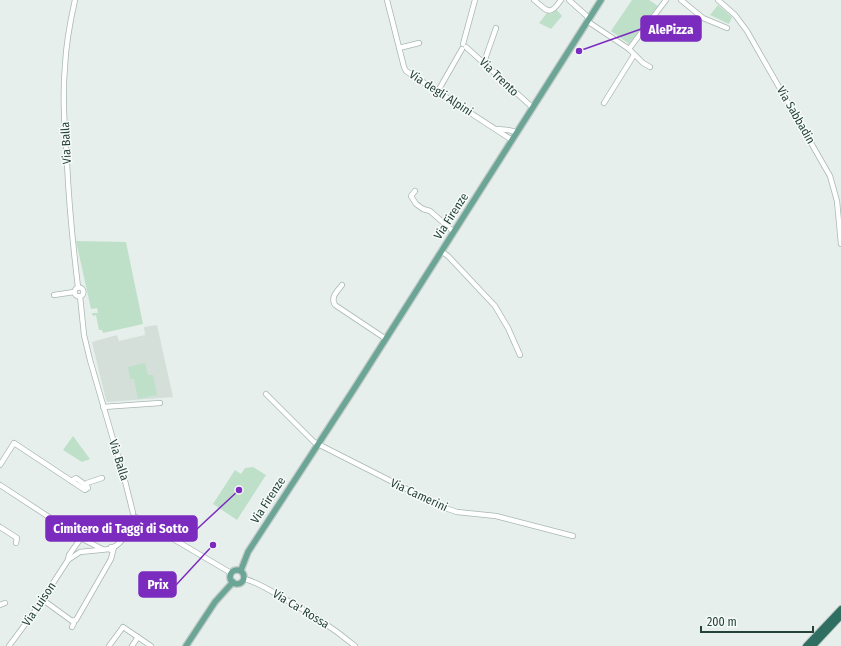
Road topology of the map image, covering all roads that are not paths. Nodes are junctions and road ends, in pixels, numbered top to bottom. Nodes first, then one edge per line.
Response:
1 (75, 0) edge
2 (389, 0) edge
3 (475, 0) edge
4 (534, 0) edge
5 (561, 0) edge
6 (569, 0) edge
7 (601, 0) edge
8 (666, 0) edge
9 (681, 0) edge
10 (718, 0) edge
11 (588, 20) junction
12 (496, 28) dead end
13 (727, 28) dead end
14 (419, 43) dead end
15 (464, 47) junction
16 (399, 48) junction
17 (629, 49) junction
18 (634, 55) junction
19 (484, 62) junction
20 (650, 67) dead end
21 (438, 91) junction
22 (604, 103) dead end
23 (532, 107) junction
24 (497, 129) junction
25 (516, 132) junction
26 (512, 140) junction
27 (415, 191) dead end
28 (454, 232) junction
29 (841, 244) edge
30 (441, 251) junction
31 (342, 285) dead end
32 (78, 287) junction
33 (74, 292) junction
34 (54, 295) dead end
35 (80, 296) junction
36 (386, 339) junction
37 (520, 355) dead end
38 (266, 394) dead end
39 (160, 403) dead end
40 (103, 407) junction
41 (318, 444) junction
42 (0, 465) edge
43 (102, 478) dead end
44 (0, 485) edge
45 (134, 516) junction
46 (0, 527) edge
47 (573, 536) dead end
48 (82, 538) junction
49 (16, 543) dead end
50 (78, 543) junction
51 (89, 543) junction
52 (102, 549) junction
53 (113, 549) junction
54 (91, 550) junction
55 (78, 553) junction
56 (68, 560) junction
57 (241, 570) junction
58 (231, 573) junction
59 (245, 579) junction
60 (233, 582) junction
61 (43, 600) junction
62 (841, 609) edge
63 (841, 616) edge
64 (74, 621) junction
65 (72, 627) dead end
66 (138, 637) junction
67 (9, 646) edge
68 (109, 646) edge
69 (132, 646) edge
70 (151, 646) edge
71 (186, 646) edge
72 (355, 646) edge
73 (806, 646) edge
74 (812, 646) edge

1 - 32 street, Via Balla
2 - 16 street, Via degli Alpini
3 - 15 street
4 - 5 street
6 - 11 street
7 - 11 main road, Via Firenze
8 - 17 street
9 - 13 street
10 - 29 street, Via Sabbadin
11 - 17 street
11 - 23 main road, Via Firenze
12 - 19 street
14 - 16 street
15 - 19 street, Via Trento
15 - 21 street
16 - 21 street, Via degli Alpini
17 - 18 street
18 - 20 street
18 - 22 street
19 - 23 street, Via Trento
21 - 24 street, Via degli Alpini
23 - 25 main road, Via Firenze
24 - 25 street, Via degli Alpini
24 - 26 street, Via degli Alpini
25 - 26 main road, Via Firenze
26 - 28 main road, Via Firenze
27 - 28 street
28 - 30 main road, Via Firenze
30 - 36 main road, Via Firenze
30 - 37 street
31 - 36 street
32 - 33 street
32 - 35 street
33 - 34 street
33 - 35 street
35 - 40 street, Via Balla
36 - 41 main road, Via Firenze
38 - 41 street
39 - 40 street
40 - 45 street, Via Balla
41 - 47 street, Via Camerini
41 - 57 main road, Via Firenze
42 - 43 street
44 - 48 street
45 - 53 street
45 - 58 street
46 - 49 street
48 - 50 street, Via Luison
48 - 51 street
50 - 55 street
50 - 56 street, Via Luison
51 - 52 street
51 - 54 street
52 - 53 street, Via Luison
52 - 54 street, Via Luison
53 - 64 street
54 - 55 street, Via Luison
55 - 56 street, Via Luison
56 - 61 street, Via Luison
57 - 58 main road
57 - 59 main road
58 - 60 main road
59 - 60 main road
59 - 72 street, Via Ca' Rossa
60 - 71 main road
61 - 64 street
61 - 67 street, Via Luison
62 - 73 highway
63 - 74 highway
64 - 65 street
66 - 68 street
66 - 69 street
66 - 70 street

